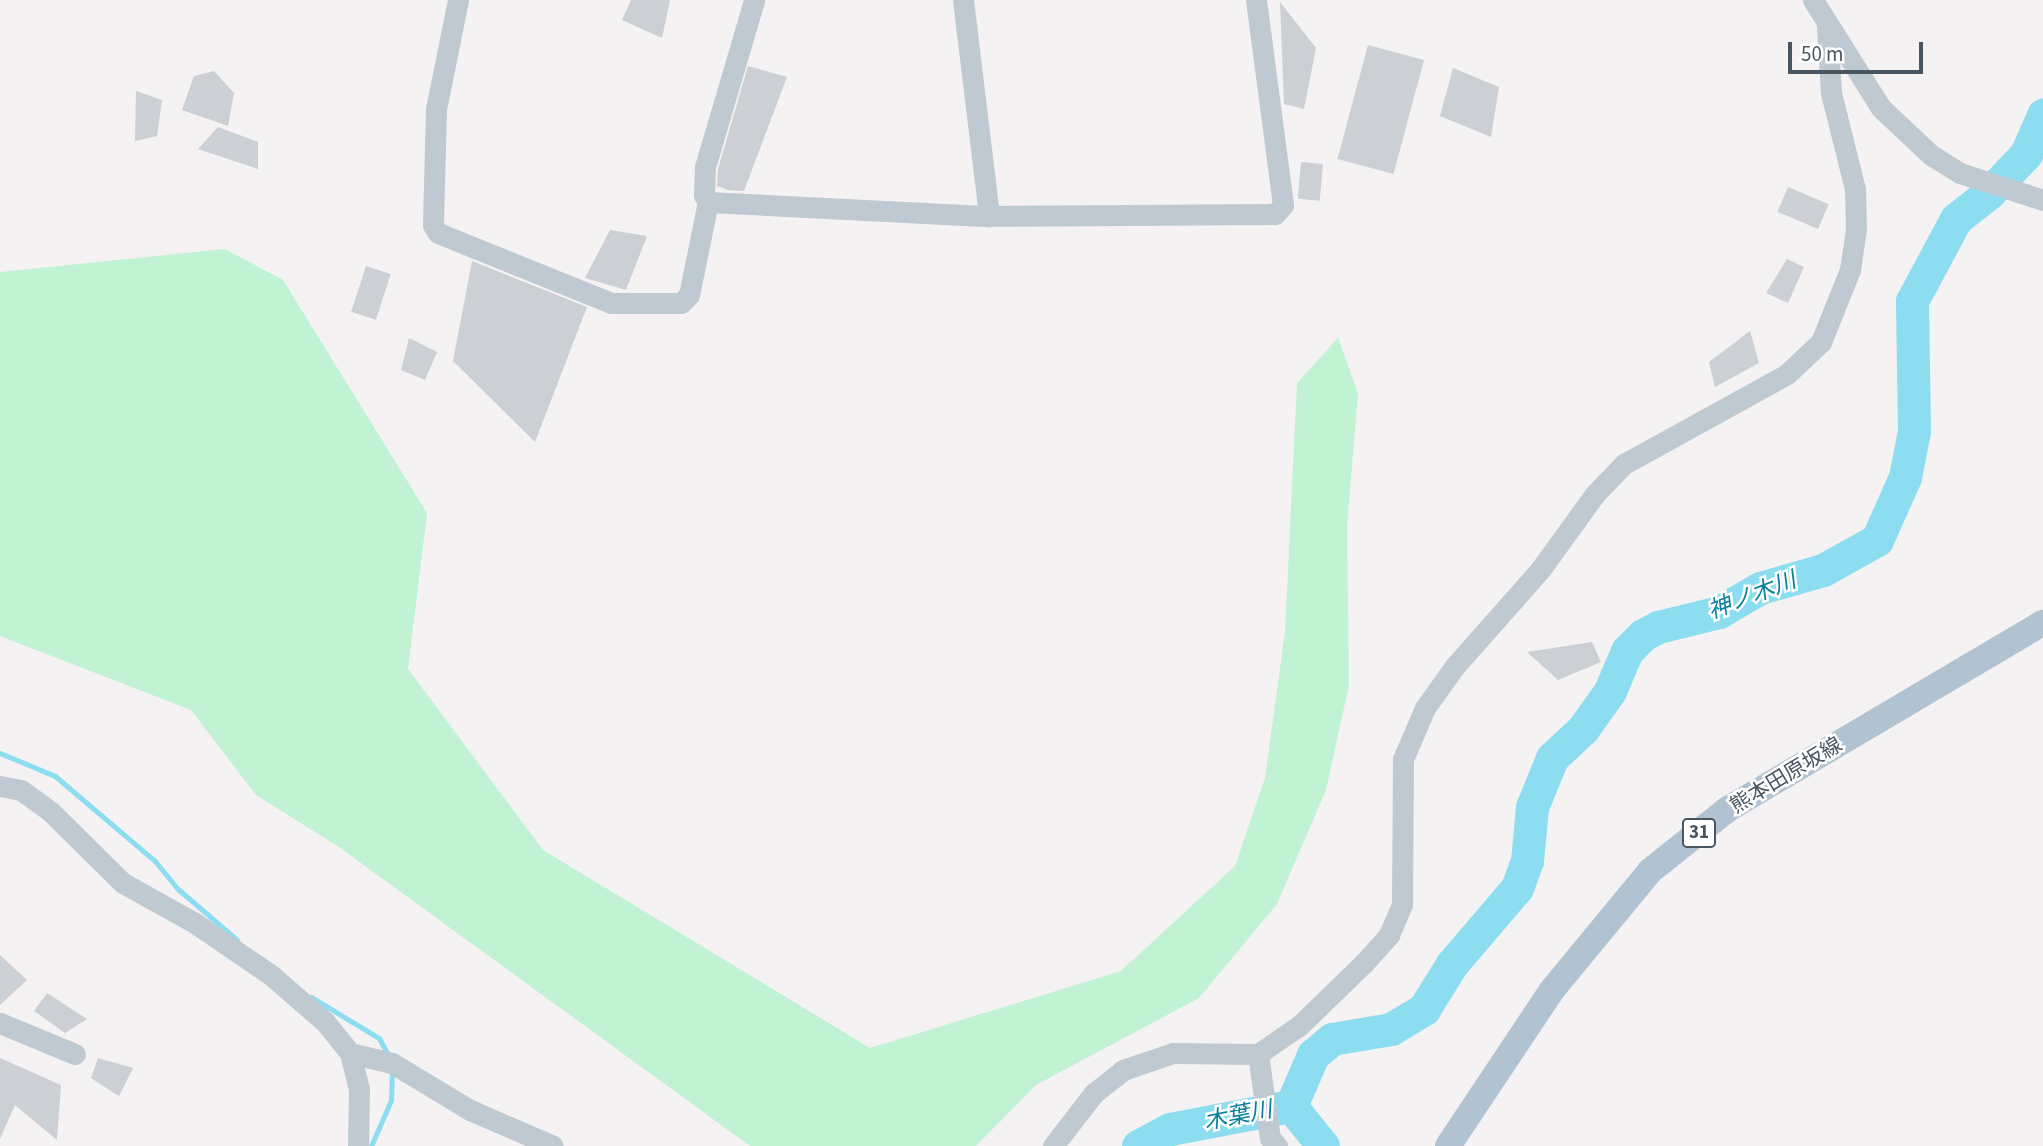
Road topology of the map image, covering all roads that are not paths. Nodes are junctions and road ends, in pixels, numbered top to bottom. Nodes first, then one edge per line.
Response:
1 (458, 0) edge
2 (754, 0) edge
3 (963, 0) edge
4 (1256, 0) edge
5 (1813, 0) edge
6 (1828, 26) junction
7 (2035, 199) edge
8 (708, 202) junction
9 (989, 216) junction
10 (2043, 623) edge
11 (0, 786) edge
12 (0, 1023) edge
13 (350, 1053) junction
14 (75, 1054) dead end
15 (1258, 1054) junction
16 (358, 1146) edge
17 (552, 1146) edge
18 (1053, 1146) edge
19 (1277, 1146) edge
20 (1448, 1146) edge

1 - 8 street
2 - 8 street
3 - 9 street
4 - 9 street
5 - 6 street
6 - 7 street
6 - 15 street
8 - 9 street
10 - 20 main road, 熊本田原坂線 / 31
11 - 13 street
12 - 14 street
13 - 16 street
13 - 17 street
15 - 18 street
15 - 19 street

